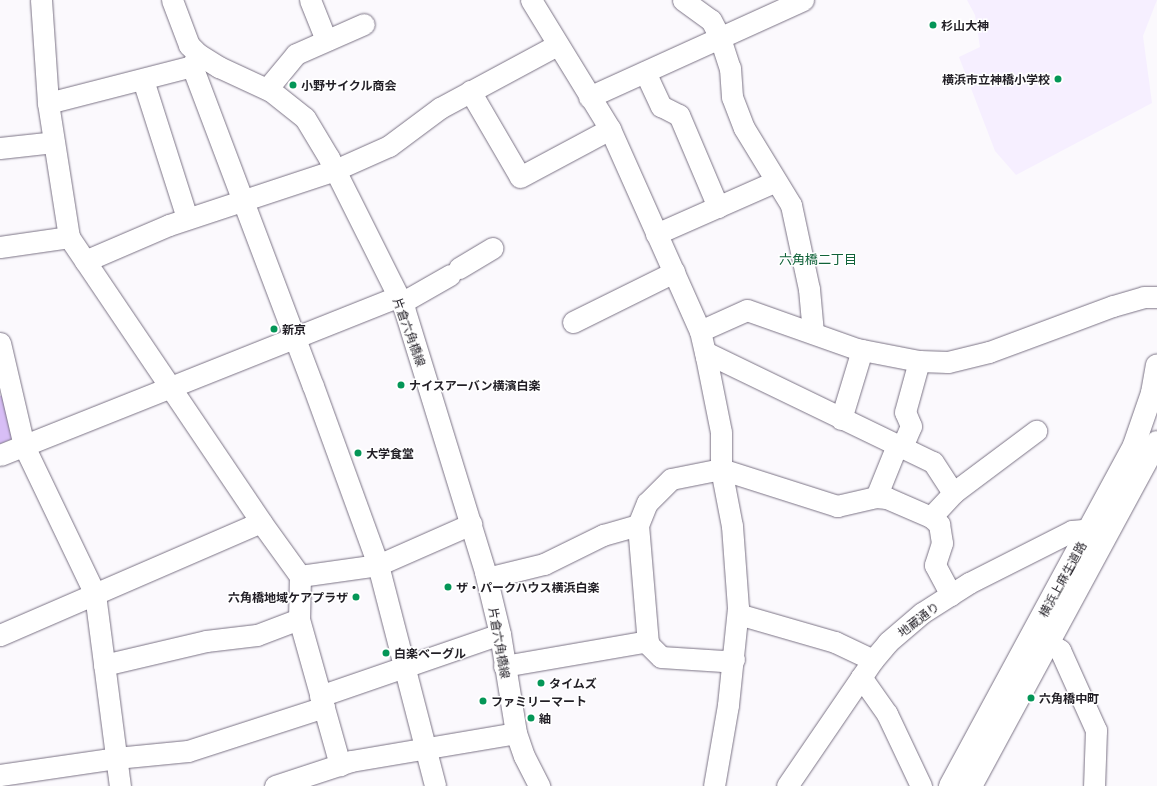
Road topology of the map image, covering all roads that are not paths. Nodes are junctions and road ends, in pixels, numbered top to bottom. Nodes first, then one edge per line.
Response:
1 (41, 0) edge
2 (172, 0) edge
3 (310, 0) edge
4 (531, 0) edge
5 (683, 0) edge
6 (803, 0) edge
7 (364, 24) dead end
8 (720, 38) junction
9 (326, 40) junction
10 (557, 45) junction
11 (195, 60) junction
12 (645, 72) junction
13 (143, 80) junction
14 (267, 89) junction
15 (470, 90) junction
16 (590, 97) junction
17 (48, 103) junction
18 (610, 129) junction
19 (54, 142) junction
20 (0, 148) edge
21 (335, 170) junction
22 (776, 181) junction
23 (244, 200) junction
24 (718, 207) junction
25 (187, 218) junction
26 (656, 234) junction
27 (69, 237) junction
28 (500, 243) dead end
29 (0, 247) edge
30 (85, 261) junction
31 (674, 272) junction
32 (1157, 297) edge
33 (400, 300) junction
34 (573, 322) dead end
35 (700, 331) junction
36 (814, 333) junction
37 (296, 338) junction
38 (0, 344) edge
39 (862, 350) junction
40 (705, 352) junction
41 (919, 361) junction
42 (1157, 365) edge
43 (170, 388) junction
44 (841, 419) junction
45 (1036, 431) dead end
46 (24, 446) junction
47 (899, 446) junction
48 (1155, 452) edge
49 (0, 455) edge
50 (721, 469) junction
51 (953, 493) junction
52 (876, 497) junction
53 (931, 517) junction
54 (261, 522) junction
55 (471, 524) junction
56 (638, 525) junction
57 (1095, 538) junction
58 (378, 565) junction
59 (300, 576) junction
60 (486, 578) junction
61 (95, 594) junction
62 (951, 595) junction
63 (738, 614) junction
64 (299, 619) junction
65 (500, 634) junction
66 (0, 635) edge
67 (648, 640) junction
68 (1050, 644) junction
69 (734, 659) junction
70 (873, 660) junction
71 (104, 665) junction
72 (404, 666) junction
73 (504, 666) junction
74 (861, 677) junction
75 (322, 702) junction
76 (516, 733) junction
77 (425, 747) junction
78 (116, 758) junction
79 (340, 765) junction
80 (0, 775) edge
81 (120, 786) edge
82 (276, 786) edge
83 (434, 786) edge
84 (539, 786) edge
85 (714, 786) edge
86 (787, 786) edge
87 (921, 786) edge
88 (950, 786) edge
89 (971, 786) edge
90 (1094, 786) edge

1 - 17 street
2 - 11 street, 片倉六角橋線
3 - 9 street
4 - 10 street
5 - 8 street
6 - 8 street
7 - 9 street
8 - 12 street
8 - 22 street
9 - 14 street
10 - 15 street
10 - 16 street
11 - 13 street
11 - 14 street, 片倉六角橋線
11 - 23 street
12 - 16 street
12 - 24 street
13 - 17 street
13 - 25 street
14 - 21 street, 片倉六角橋線
15 - 18 street
15 - 21 street
16 - 18 street
17 - 19 street
18 - 26 street
19 - 20 street
19 - 27 street
21 - 23 street
21 - 33 street, 片倉六角橋線
22 - 24 street
22 - 36 street
23 - 25 street
23 - 37 street
24 - 26 street
25 - 30 street
26 - 31 street
27 - 29 street
27 - 30 street
28 - 33 street
30 - 43 street
31 - 34 street
31 - 35 street
32 - 41 street
33 - 37 street
33 - 55 street, 片倉六角橋線
35 - 36 street
35 - 40 street
36 - 39 street
37 - 43 street
37 - 58 street
38 - 46 street
39 - 41 street
39 - 44 street
40 - 44 street
40 - 50 street
41 - 47 street
42 - 57 main road, 横浜上麻生道路
43 - 46 street
43 - 54 street
44 - 47 street
45 - 51 street
46 - 49 street
46 - 61 street
47 - 51 street
47 - 52 street
48 - 57 main road, 横浜上麻生道路
50 - 52 street
50 - 56 street
50 - 63 street
51 - 53 street
52 - 53 street
53 - 62 street
54 - 59 street
54 - 61 street
55 - 58 street
55 - 60 street, 片倉六角橋線
56 - 60 street
56 - 67 street
57 - 62 street, 地蔵通り
57 - 68 main road, 横浜上麻生道路
57 - 88 main road, 横浜上麻生道路
58 - 59 street
58 - 72 street
59 - 64 street
60 - 65 street, 片倉六角橋線
61 - 66 street
61 - 71 street
62 - 70 street, 地蔵通り
63 - 69 street
63 - 70 street
64 - 71 street
64 - 75 street
65 - 72 street
65 - 73 street, 片倉六角橋線
67 - 69 street
67 - 73 street
68 - 89 main road, 横浜上麻生道路
68 - 90 street
69 - 85 street
70 - 74 street, 地蔵通り
71 - 78 street
72 - 75 street
72 - 77 street
73 - 76 street, 片倉六角橋線
74 - 86 street, 地蔵通り
74 - 87 street
75 - 78 street
75 - 79 street
76 - 77 street
76 - 84 street, 片倉六角橋線
77 - 79 street
77 - 83 street
78 - 80 street
78 - 81 street
79 - 82 street

